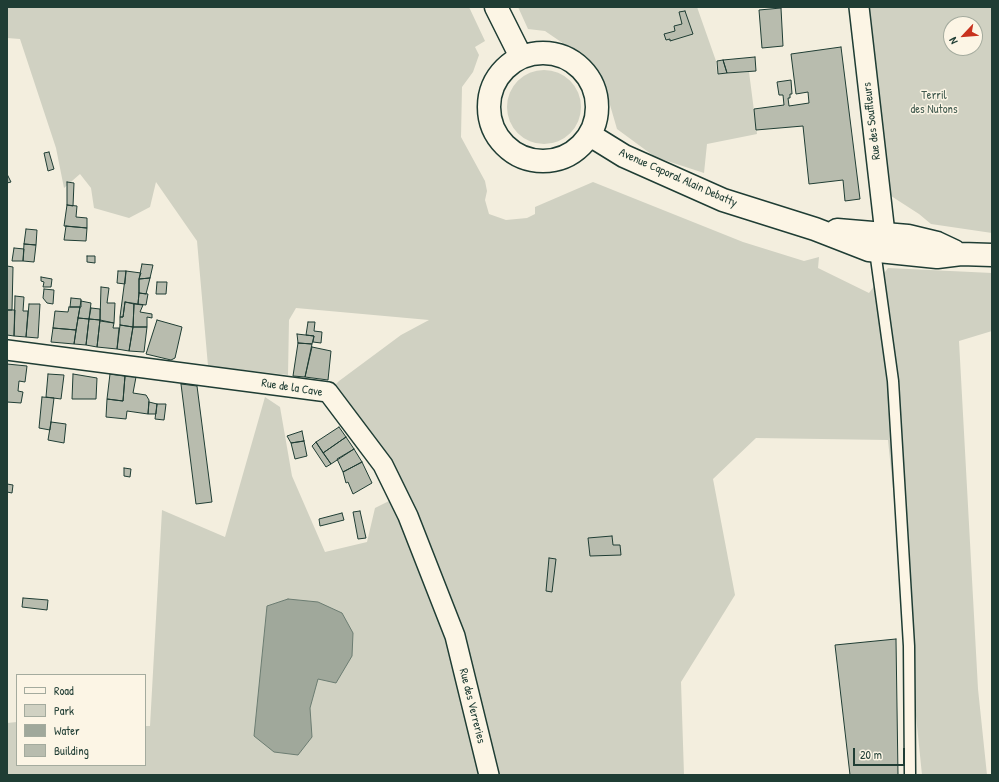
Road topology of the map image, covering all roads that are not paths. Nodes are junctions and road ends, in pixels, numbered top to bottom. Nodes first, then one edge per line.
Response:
1 (496, 7) edge
2 (859, 7) edge
3 (521, 56) junction
4 (590, 135) junction
5 (876, 242) junction
6 (992, 255) edge
7 (7, 350) edge
8 (455, 636) joint
9 (489, 775) edge
10 (910, 775) edge

1 - 3 main road
2 - 5 street, Rue des Souffleurs
3 - 4 main road
3 - 4 main road
4 - 5 main road, Avenue Caporal Alain Debatty
5 - 6 main road, Avenue Caporal Alain Debatty
5 - 10 lane
7 - 8 street, Rue de la Cave
8 - 9 street, Rue des Verreries

